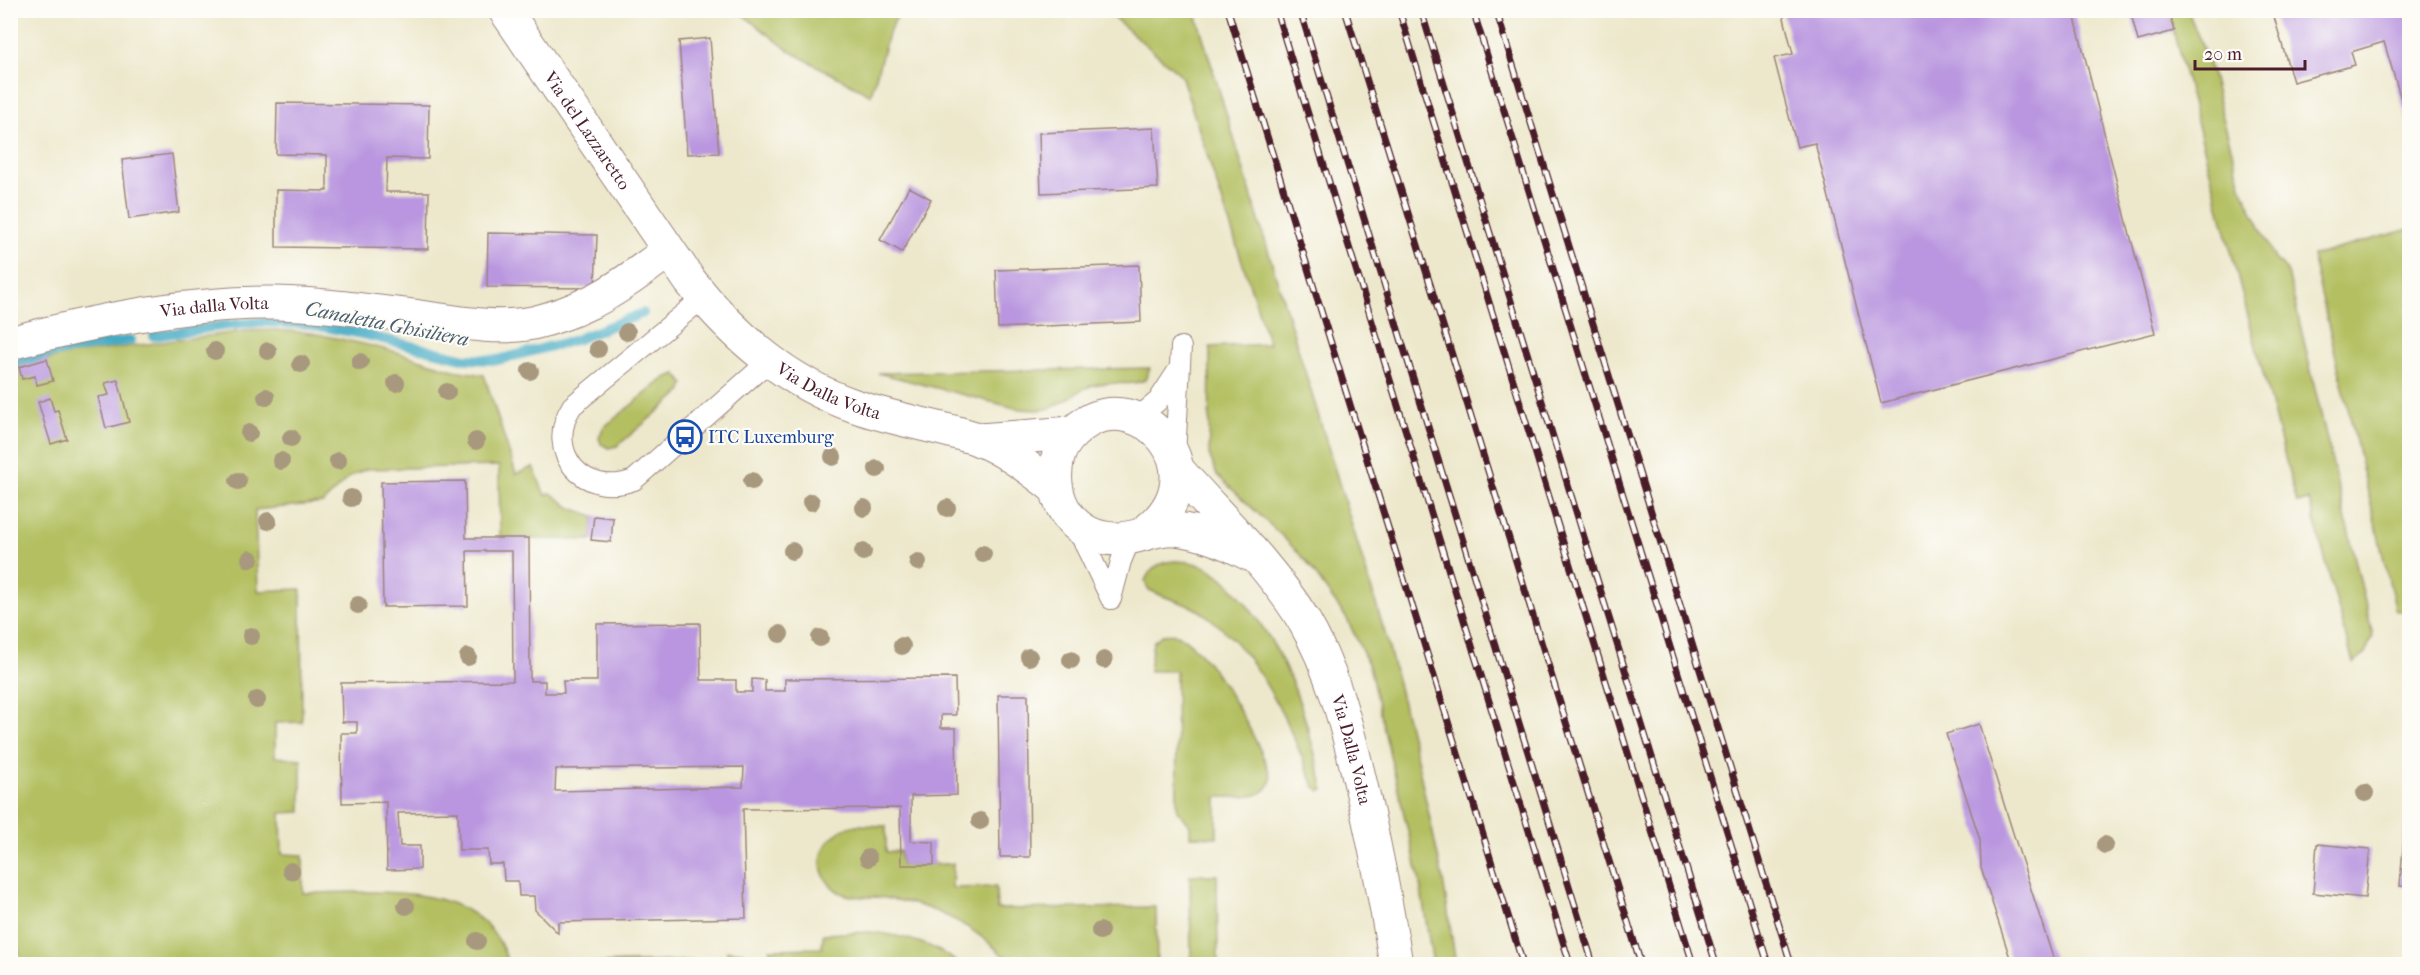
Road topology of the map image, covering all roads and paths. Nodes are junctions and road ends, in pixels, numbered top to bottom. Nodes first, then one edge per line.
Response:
1 (505, 10) edge
2 (669, 251) junction
3 (703, 298) junction
4 (10, 343) edge
5 (1181, 347) dead end
6 (769, 361) junction
7 (1179, 370) junction
8 (1136, 419) junction
9 (1072, 434) junction
10 (980, 440) junction
11 (1176, 464) junction
12 (1055, 488) junction
13 (1074, 523) junction
14 (1138, 535) junction
15 (1254, 556) junction
16 (1396, 964) edge

1 - 2 street, Via del Lazzaretto
2 - 3 street
2 - 4 street, Via dalla Volta
3 - 6 street, Via Dalla Volta
3 - 6 lane
5 - 7 lane
6 - 10 street, Via Dalla Volta
7 - 8 lane
7 - 11 lane
8 - 9 street, Via Dalla Volta
8 - 11 street, Via Dalla Volta
9 - 10 street, Via Dalla Volta
9 - 12 street, Via Dalla Volta
10 - 12 street, Via Dalla Volta
11 - 14 street
11 - 15 street, Via Dalla Volta
12 - 13 street, Via Dalla Volta
13 - 14 street, Via Dalla Volta
13 - 14 lane
14 - 15 street, Via Dalla Volta
15 - 16 street, Via Dalla Volta

